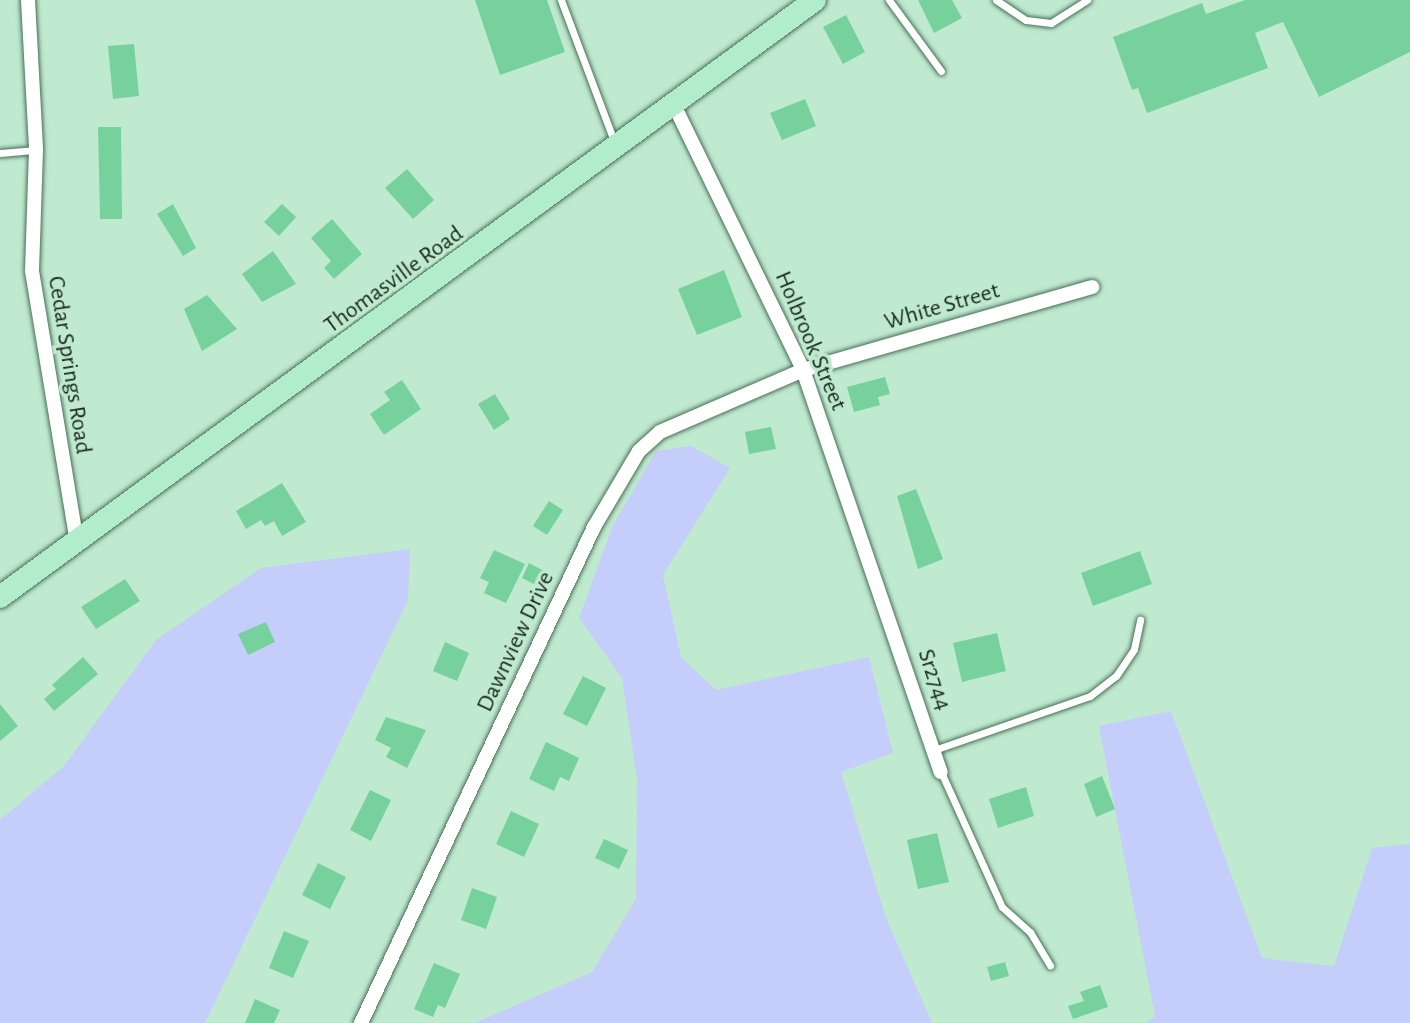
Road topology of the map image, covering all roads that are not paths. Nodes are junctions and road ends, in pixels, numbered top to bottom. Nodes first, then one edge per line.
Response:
1 (28, 0) edge
2 (561, 0) edge
3 (815, 0) edge
4 (889, 0) edge
5 (996, 0) edge
6 (1087, 0) edge
7 (941, 71) dead end
8 (675, 107) junction
9 (618, 149) junction
10 (36, 150) junction
11 (0, 153) edge
12 (1092, 287) dead end
13 (803, 370) junction
14 (77, 542) junction
15 (0, 597) edge
16 (885, 601) joint
17 (1140, 620) dead end
18 (934, 750) junction
19 (941, 772) joint
20 (1050, 965) dead end
21 (361, 1023) edge

1 - 10 street, Cedar Springs Road
2 - 9 lane
3 - 8 main road, Thomasville Road
4 - 7 lane
5 - 6 lane
8 - 9 main road, Thomasville Road
8 - 13 street, Holbrook Street
9 - 14 main road, Thomasville Road
10 - 11 lane
10 - 14 street, Cedar Springs Road
12 - 13 street, White Street
13 - 16 street, Holbrook Street
13 - 21 street, Dawnview Drive
14 - 15 main road, Thomasville Road
16 - 18 street, Sr2744
17 - 18 lane
18 - 19 street, Sr2744
19 - 20 lane

